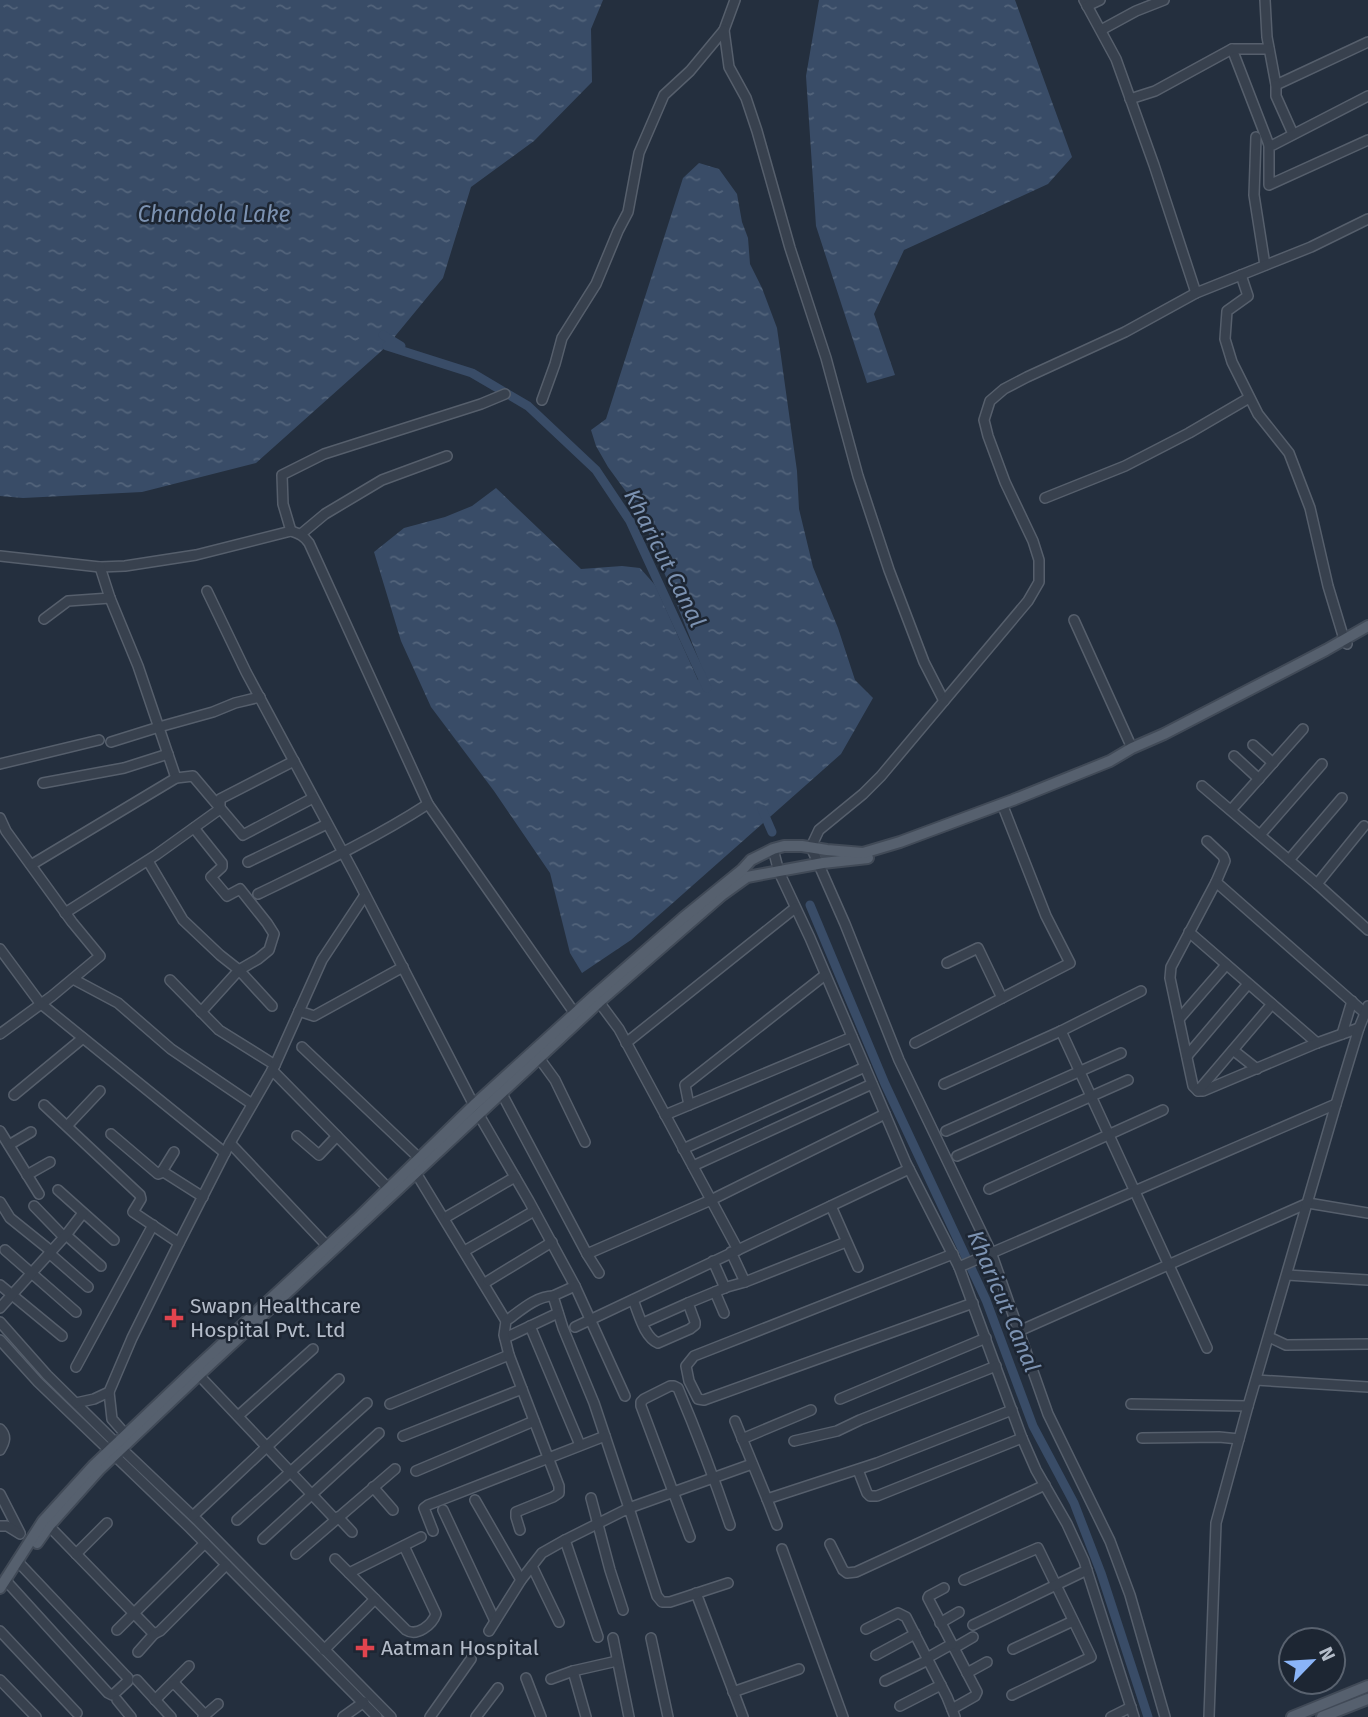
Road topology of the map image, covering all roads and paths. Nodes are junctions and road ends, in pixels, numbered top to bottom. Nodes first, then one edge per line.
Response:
1 (734, 0) edge
2 (1100, 0) edge
3 (1164, 0) edge
4 (1267, 1) edge
5 (1085, 3) edge
6 (724, 30) junction
7 (1101, 30) junction
8 (1368, 42) edge
9 (1269, 49) junction
10 (1232, 50) junction
11 (1276, 85) junction
12 (1368, 96) edge
13 (1130, 100) junction
14 (1293, 134) junction
15 (1256, 136) dead end
16 (1368, 139) edge
17 (1269, 145) junction
18 (1368, 219) edge
19 (1265, 265) junction
20 (1241, 275) junction
21 (1196, 293) junction
22 (505, 394) dead end
23 (1249, 398) junction
24 (542, 400) dead end
25 (447, 456) dead end
26 (1045, 498) dead end
27 (296, 533) junction
28 (0, 556) edge
29 (100, 567) junction
30 (207, 591) dead end
31 (110, 598) junction
32 (44, 619) dead end
33 (1074, 620) dead end
34 (1368, 626) edge
35 (1368, 633) edge
36 (1346, 641) junction
37 (260, 697) junction
38 (944, 701) junction
39 (159, 726) junction
40 (1303, 729) dead end
41 (99, 740) dead end
42 (111, 742) dead end
43 (1253, 745) dead end
44 (1132, 748) junction
45 (168, 754) junction
46 (1234, 756) dead end
47 (293, 761) junction
48 (1273, 763) junction
49 (0, 764) edge
50 (1322, 764) dead end
51 (176, 778) junction
52 (1259, 779) junction
53 (43, 783) dead end
54 (1202, 786) dead end
55 (313, 798) junction
56 (1342, 798) dead end
57 (428, 804) junction
58 (220, 809) junction
59 (1004, 810) junction
60 (1231, 810) junction
61 (0, 818) edge
62 (327, 824) junction
63 (1364, 826) dead end
64 (194, 828) junction
65 (1260, 835) junction
66 (1207, 841) dead end
67 (811, 847) junction
68 (773, 849) junction
69 (343, 853) junction
70 (148, 860) junction
71 (1289, 860) junction
72 (248, 862) dead end
73 (818, 864) junction
74 (30, 865) junction
75 (779, 872) junction
76 (1216, 882) junction
77 (1317, 884) junction
78 (258, 894) dead end
79 (365, 895) junction
80 (795, 908) junction
81 (65, 913) junction
82 (1368, 930) edge
83 (1189, 932) junction
84 (0, 949) edge
85 (947, 963) dead end
86 (1226, 965) junction
87 (402, 967) junction
88 (239, 970) junction
89 (825, 975) junction
90 (73, 979) junction
91 (170, 980) dead end
92 (1248, 984) junction
93 (1140, 991) dead end
94 (1002, 998) junction
95 (1352, 1001) junction
96 (599, 1002) junction
97 (40, 1003) junction
98 (1272, 1004) junction
99 (272, 1006) dead end
100 (1366, 1009) edge
101 (299, 1011) junction
102 (201, 1012) junction
103 (577, 1016) junction
104 (1179, 1018) junction
105 (1359, 1028) junction
106 (1061, 1031) junction
107 (0, 1034) edge
108 (1342, 1034) junction
109 (852, 1037) junction
110 (83, 1038) junction
111 (626, 1043) junction
112 (915, 1043) dead end
113 (1317, 1043) junction
114 (302, 1047) dead end
115 (1233, 1050) junction
116 (1121, 1053) dead end
117 (1187, 1056) junction
118 (539, 1058) junction
119 (273, 1067) junction
120 (865, 1067) junction
121 (1256, 1069) junction
122 (1080, 1071) junction
123 (1128, 1080) dead end
124 (872, 1084) junction
125 (944, 1084) dead end
126 (100, 1091) dead end
127 (1198, 1091) junction
128 (502, 1094) junction
129 (14, 1095) dead end
130 (1091, 1096) junction
131 (252, 1104) junction
132 (1336, 1104) junction
133 (44, 1105) dead end
134 (689, 1105) junction
135 (476, 1110) junction
136 (1163, 1110) dead end
137 (885, 1114) junction
138 (665, 1115) junction
139 (67, 1126) junction
140 (0, 1131) edge
141 (946, 1131) dead end
142 (31, 1132) dead end
143 (111, 1134) dead end
144 (1110, 1135) junction
145 (298, 1136) dead end
146 (337, 1136) junction
147 (586, 1143) dead end
148 (9, 1145) junction
149 (228, 1148) junction
150 (683, 1149) junction
151 (174, 1152) dead end
152 (957, 1156) dead end
153 (419, 1158) junction
154 (50, 1162) dead end
155 (693, 1166) junction
156 (909, 1169) junction
157 (162, 1171) junction
158 (416, 1174) junction
159 (27, 1175) junction
160 (515, 1177) junction
161 (388, 1188) junction
162 (989, 1189) dead end
163 (58, 1190) dead end
164 (1135, 1191) junction
165 (39, 1194) dead end
166 (202, 1197) junction
167 (711, 1200) junction
168 (0, 1202) edge
169 (1308, 1203) junction
170 (34, 1206) dead end
171 (831, 1206) junction
172 (534, 1211) junction
173 (83, 1213) junction
174 (1368, 1213) edge
175 (448, 1216) dead end
176 (153, 1225) junction
177 (65, 1236) junction
178 (114, 1240) dead end
179 (552, 1242) junction
180 (846, 1242) junction
181 (179, 1243) junction
182 (330, 1248) junction
183 (468, 1249) dead end
184 (5, 1251) dead end
185 (734, 1251) junction
186 (50, 1252) junction
187 (991, 1252) junction
188 (587, 1254) junction
189 (953, 1254) junction
190 (713, 1261) junction
191 (1169, 1264) junction
192 (102, 1266) dead end
193 (858, 1267) dead end
194 (959, 1267) junction
195 (30, 1273) junction
196 (599, 1273) dead end
197 (1287, 1275) junction
198 (1368, 1280) edge
199 (488, 1281) dead end
200 (745, 1282) junction
201 (0, 1285) edge
202 (575, 1286) junction
203 (88, 1287) dead end
204 (725, 1288) junction
205 (715, 1292) junction
206 (12, 1294) junction
207 (553, 1296) junction
208 (633, 1300) junction
209 (688, 1303) junction
210 (972, 1303) junction
211 (0, 1308) edge
212 (76, 1312) dead end
213 (558, 1313) junction
214 (724, 1313) dead end
215 (592, 1319) junction
216 (506, 1321) junction
217 (0, 1322) edge
218 (643, 1323) junction
219 (530, 1326) junction
220 (575, 1327) dead end
221 (1019, 1331) junction
222 (62, 1336) dead end
223 (1269, 1337) junction
224 (505, 1338) junction
225 (986, 1338) junction
226 (0, 1340) edge
227 (1368, 1344) edge
228 (1207, 1348) dead end
229 (313, 1349) dead end
230 (509, 1355) junction
231 (996, 1366) junction
232 (76, 1367) dead end
233 (197, 1373) junction
234 (339, 1379) dead end
235 (1256, 1380) junction
236 (1368, 1387) edge
237 (522, 1389) junction
238 (109, 1392) junction
239 (625, 1396) dead end
240 (839, 1399) dead end
241 (76, 1403) junction
242 (367, 1403) dead end
243 (390, 1404) dead end
244 (1130, 1404) dead end
245 (1248, 1406) junction
246 (811, 1410) dead end
247 (1012, 1410) junction
248 (237, 1416) junction
249 (534, 1421) junction
250 (735, 1421) dead end
251 (0, 1429) edge
252 (379, 1433) dead end
253 (126, 1435) junction
254 (403, 1436) dead end
255 (605, 1436) junction
256 (742, 1438) junction
257 (1022, 1438) junction
258 (1142, 1438) dead end
259 (1239, 1439) junction
260 (794, 1441) dead end
261 (580, 1445) junction
262 (267, 1447) junction
263 (0, 1450) edge
264 (115, 1450) junction
265 (548, 1457) junction
266 (752, 1464) junction
267 (395, 1469) dead end
268 (858, 1470) junction
269 (416, 1471) dead end
270 (290, 1472) junction
271 (714, 1478) junction
272 (1045, 1485) junction
273 (373, 1488) junction
274 (674, 1492) junction
275 (0, 1494) edge
276 (312, 1495) junction
277 (591, 1499) dead end
278 (767, 1499) junction
279 (475, 1500) dead end
280 (629, 1508) junction
281 (393, 1510) dead end
282 (443, 1510) dead end
283 (193, 1517) junction
284 (336, 1518) junction
285 (237, 1520) dead end
286 (107, 1523) dead end
287 (597, 1524) junction
288 (730, 1525) dead end
289 (777, 1525) dead end
290 (0, 1526) edge
291 (49, 1526) junction
292 (520, 1530) dead end
293 (433, 1531) dead end
294 (352, 1532) dead end
295 (20, 1533) junction
296 (421, 1536) dead end
297 (690, 1537) dead end
298 (263, 1539) dead end
299 (565, 1539) junction
300 (34, 1541) junction
301 (205, 1543) junction
302 (830, 1544) dead end
303 (404, 1546) junction
304 (782, 1549) dead end
305 (76, 1554) junction
306 (296, 1554) dead end
307 (335, 1559) dead end
308 (21, 1565) junction
309 (226, 1565) junction
310 (533, 1566) junction
311 (1087, 1570) junction
312 (349, 1573) junction
313 (521, 1580) junction
314 (964, 1580) dead end
315 (728, 1583) dead end
316 (4, 1585) edge
317 (1056, 1586) junction
318 (944, 1588) dead end
319 (696, 1593) junction
320 (0, 1597) edge
321 (375, 1599) junction
322 (623, 1610) dead end
323 (959, 1612) dead end
324 (133, 1613) junction
325 (1073, 1620) junction
326 (495, 1621) junction
327 (559, 1622) dead end
328 (940, 1623) junction
329 (973, 1625) dead end
330 (866, 1629) dead end
331 (117, 1630) dead end
332 (0, 1631) edge
333 (489, 1631) dead end
334 (154, 1634) junction
335 (915, 1634) junction
336 (598, 1637) dead end
337 (972, 1637) dead end
338 (613, 1638) dead end
339 (651, 1638) dead end
340 (953, 1646) junction
341 (1013, 1649) dead end
342 (324, 1650) junction
343 (138, 1652) dead end
344 (876, 1655) dead end
345 (928, 1659) junction
346 (471, 1660) dead end
347 (617, 1661) junction
348 (987, 1662) dead end
349 (189, 1666) dead end
350 (799, 1669) dead end
351 (573, 1671) junction
352 (967, 1673) junction
353 (526, 1678) dead end
354 (551, 1679) dead end
355 (0, 1680) edge
356 (136, 1680) dead end
357 (886, 1681) dead end
358 (172, 1683) junction
359 (941, 1685) junction
360 (1368, 1686) edge
361 (498, 1688) dead end
362 (733, 1692) junction
363 (1012, 1695) dead end
364 (370, 1696) junction
365 (1368, 1699) edge
366 (117, 1700) dead end
367 (155, 1700) junction
368 (218, 1704) dead end
369 (362, 1704) junction
370 (900, 1706) dead end
371 (1133, 1712) edge
372 (77, 1713) dead end
373 (954, 1713) edge
374 (169, 1716) edge
375 (204, 1716) edge
376 (36, 1717) edge
377 (131, 1717) edge
378 (343, 1717) edge
379 (377, 1717) edge
380 (391, 1717) edge
381 (430, 1717) edge
382 (476, 1717) edge
383 (541, 1717) edge
384 (586, 1717) edge
385 (629, 1717) edge
386 (668, 1717) edge
387 (743, 1717) edge
388 (843, 1717) edge
389 (1111, 1717) edge
390 (1165, 1717) edge
391 (1209, 1717) edge
392 (1292, 1717) edge
393 (1322, 1717) edge

1 - 6 street
2 - 5 street
3 - 7 street
4 - 9 street
5 - 7 street
6 - 24 street
6 - 38 street
7 - 13 street
8 - 11 street
9 - 10 street
9 - 11 street
10 - 13 street
10 - 17 street
11 - 14 street
12 - 14 street
13 - 21 street
14 - 17 street
15 - 19 street
16 - 17 street
18 - 19 street
19 - 20 street
20 - 21 street
20 - 23 street
21 - 38 street
22 - 27 street
23 - 26 street
23 - 36 street
25 - 27 street
27 - 29 street
27 - 57 street
28 - 29 street
29 - 31 street
30 - 37 street
31 - 32 street
31 - 39 street
33 - 44 street
34 - 36 main road
35 - 36 main road
36 - 44 main road
36 - 59 main road
37 - 39 street
37 - 47 street
38 - 67 street
39 - 42 street
39 - 45 street
40 - 48 street
41 - 49 street
43 - 48 street
44 - 67 main road
45 - 51 street
45 - 53 street
46 - 52 street
47 - 55 street
47 - 58 street
48 - 52 street
50 - 65 street
51 - 58 street
51 - 74 street
52 - 60 street
54 - 60 street
55 - 58 street
55 - 62 street
56 - 71 street
57 - 69 street
57 - 103 street
58 - 64 street
59 - 73 main road
59 - 94 street
60 - 65 street
61 - 74 street
62 - 69 street
62 - 72 street
63 - 77 street
64 - 70 street
64 - 88 street
65 - 71 street
66 - 76 street
67 - 68 main road
67 - 73 street
68 - 75 street
68 - 103 main road
69 - 78 street
69 - 79 street
70 - 81 street
70 - 88 street
71 - 77 street
73 - 75 main road
73 - 187 street
74 - 81 street
75 - 80 street
75 - 96 main road
76 - 83 street
76 - 95 street
77 - 82 street
79 - 87 street
79 - 101 street
80 - 89 street
80 - 111 street
81 - 90 street
83 - 86 street
83 - 104 street
84 - 97 street
85 - 94 street
86 - 92 street
86 - 104 street
87 - 101 street
87 - 135 street
88 - 99 street
88 - 102 street
89 - 109 street
89 - 134 street
90 - 97 street
90 - 131 street
91 - 102 street
92 - 98 street
92 - 117 street
93 - 106 street
94 - 112 street
95 - 100 street
95 - 108 street
96 - 103 main road
96 - 111 street
97 - 107 street
97 - 110 street
98 - 113 street
98 - 115 street
100 - 105 street
101 - 119 street
102 - 119 street
103 - 118 main road
103 - 135 main road
104 - 117 street
105 - 108 street
105 - 132 street
106 - 122 street
106 - 125 street
108 - 113 street
109 - 120 street
109 - 134 street
110 - 129 street
110 - 149 street
111 - 138 street
113 - 121 street
114 - 153 street
115 - 121 street
115 - 127 street
116 - 122 street
117 - 127 street
118 - 128 main road
118 - 147 street
119 - 131 street
119 - 146 street
120 - 124 street
120 - 150 street
121 - 127 street
122 - 130 street
122 - 141 street
123 - 130 street
124 - 137 street
124 - 155 street
126 - 139 street
128 - 135 main road
128 - 188 street
130 - 144 street
130 - 152 street
131 - 149 street
132 - 164 street
132 - 169 street
133 - 139 street
134 - 138 street
135 - 153 main road
135 - 158 main road
135 - 160 street
136 - 144 street
137 - 156 street
137 - 167 street
138 - 150 street
139 - 176 street
140 - 148 street
142 - 148 street
143 - 157 street
144 - 162 street
144 - 164 street
145 - 146 street
146 - 161 street
148 - 159 street
149 - 166 street
149 - 182 street
150 - 155 street
151 - 157 street
153 - 161 main road
154 - 159 street
155 - 167 street
156 - 171 street
156 - 189 street
157 - 166 street
158 - 182 main road
158 - 216 street
159 - 165 street
160 - 172 street
160 - 175 street
161 - 182 main road
163 - 173 street
164 - 187 street
164 - 191 street
166 - 181 street
167 - 185 street
167 - 188 street
168 - 186 street
169 - 174 street
169 - 191 street
169 - 197 street
170 - 177 street
171 - 180 street
171 - 185 street
172 - 179 street
172 - 183 street
173 - 177 street
173 - 178 street
176 - 181 street
176 - 232 street
177 - 186 street
177 - 192 street
179 - 199 street
179 - 202 street
180 - 193 street
180 - 200 street
181 - 238 street
182 - 233 main road
184 - 195 street
185 - 190 street
185 - 200 street
186 - 195 street
186 - 203 street
187 - 194 street
187 - 221 street
188 - 196 street
189 - 194 street
189 - 210 street
190 - 204 street
190 - 208 street
191 - 221 street
191 - 228 street
194 - 210 street
195 - 206 street
195 - 212 street
197 - 198 street
197 - 223 street
200 - 204 street
201 - 206 street
202 - 207 street
202 - 215 street
204 - 205 street
205 - 209 street
205 - 214 street
206 - 211 street
206 - 222 street
207 - 213 street
207 - 216 street
208 - 215 street
208 - 218 street
209 - 218 street
209 - 218 street
210 - 225 street
213 - 219 street
213 - 255 street
215 - 220 street
215 - 239 street
216 - 224 street
217 - 241 street
219 - 224 street
219 - 261 street
221 - 390 street
223 - 227 street
223 - 235 street
224 - 230 street
225 - 231 street
225 - 240 street
226 - 264 street
229 - 248 street
230 - 237 street
230 - 243 street
231 - 247 street
231 - 260 street
233 - 248 street
233 - 253 main road
233 - 264 main road
234 - 262 street
235 - 236 street
235 - 245 street
237 - 249 street
237 - 254 street
238 - 241 street
238 - 253 street
241 - 264 street
242 - 270 street
244 - 245 street
245 - 259 street
246 - 256 street
247 - 257 street
247 - 268 street
248 - 262 street
249 - 265 street
249 - 269 street
250 - 256 street
251 - 263 street
252 - 276 street
253 - 264 main road
255 - 261 street
255 - 280 street
256 - 266 street
257 - 268 street
257 - 272 street
258 - 259 street
259 - 391 street
261 - 265 street
262 - 270 street
262 - 283 street
264 - 283 street
264 - 291 main road
264 - 300 main road
264 - 301 street
265 - 292 street
265 - 293 street
266 - 271 street
266 - 278 street
267 - 273 street
268 - 278 street
270 - 276 street
270 - 285 street
271 - 274 street
271 - 274 street
271 - 288 street
272 - 302 street
272 - 311 street
273 - 281 street
273 - 284 street
274 - 280 street
274 - 297 street
275 - 295 street
276 - 284 street
276 - 298 street
277 - 287 street
278 - 289 street
279 - 313 street
280 - 287 street
280 - 319 street
282 - 326 street
283 - 342 street
284 - 294 street
284 - 306 street
286 - 305 street
287 - 299 street
287 - 322 street
290 - 295 street
291 - 300 main road
291 - 305 street
295 - 300 street
296 - 303 street
299 - 310 street
299 - 336 street
300 - 308 main road
300 - 316 main road
301 - 309 street
301 - 324 street
303 - 312 street
303 - 321 street
304 - 388 street
305 - 324 street
307 - 312 street
308 - 316 main road
308 - 316 street
309 - 334 street
309 - 369 street
310 - 313 street
310 - 327 street
311 - 317 street
311 - 371 street
312 - 321 street
313 - 326 street
314 - 317 street
315 - 319 street
316 - 320 main road
317 - 325 street
317 - 329 street
318 - 328 street
319 - 362 street
321 - 342 street
323 - 328 street
324 - 331 street
324 - 334 street
325 - 341 street
325 - 363 street
326 - 333 street
328 - 340 street
330 - 335 street
332 - 372 street
334 - 343 street
335 - 344 street
335 - 345 street
337 - 340 street
338 - 347 street
339 - 386 street
340 - 345 street
340 - 352 street
342 - 364 street
345 - 357 street
345 - 359 street
346 - 381 street
347 - 351 street
347 - 385 street
348 - 352 street
349 - 358 street
350 - 362 street
351 - 354 street
351 - 384 street
352 - 373 street
353 - 383 street
355 - 376 street
356 - 367 street
358 - 367 street
358 - 375 street
359 - 370 street
359 - 373 street
360 - 392 main road
361 - 382 street
362 - 387 street
364 - 369 street
364 - 380 street
365 - 393 main road
366 - 377 street
367 - 374 street
368 - 375 street
369 - 378 street
369 - 379 street
371 - 389 street

